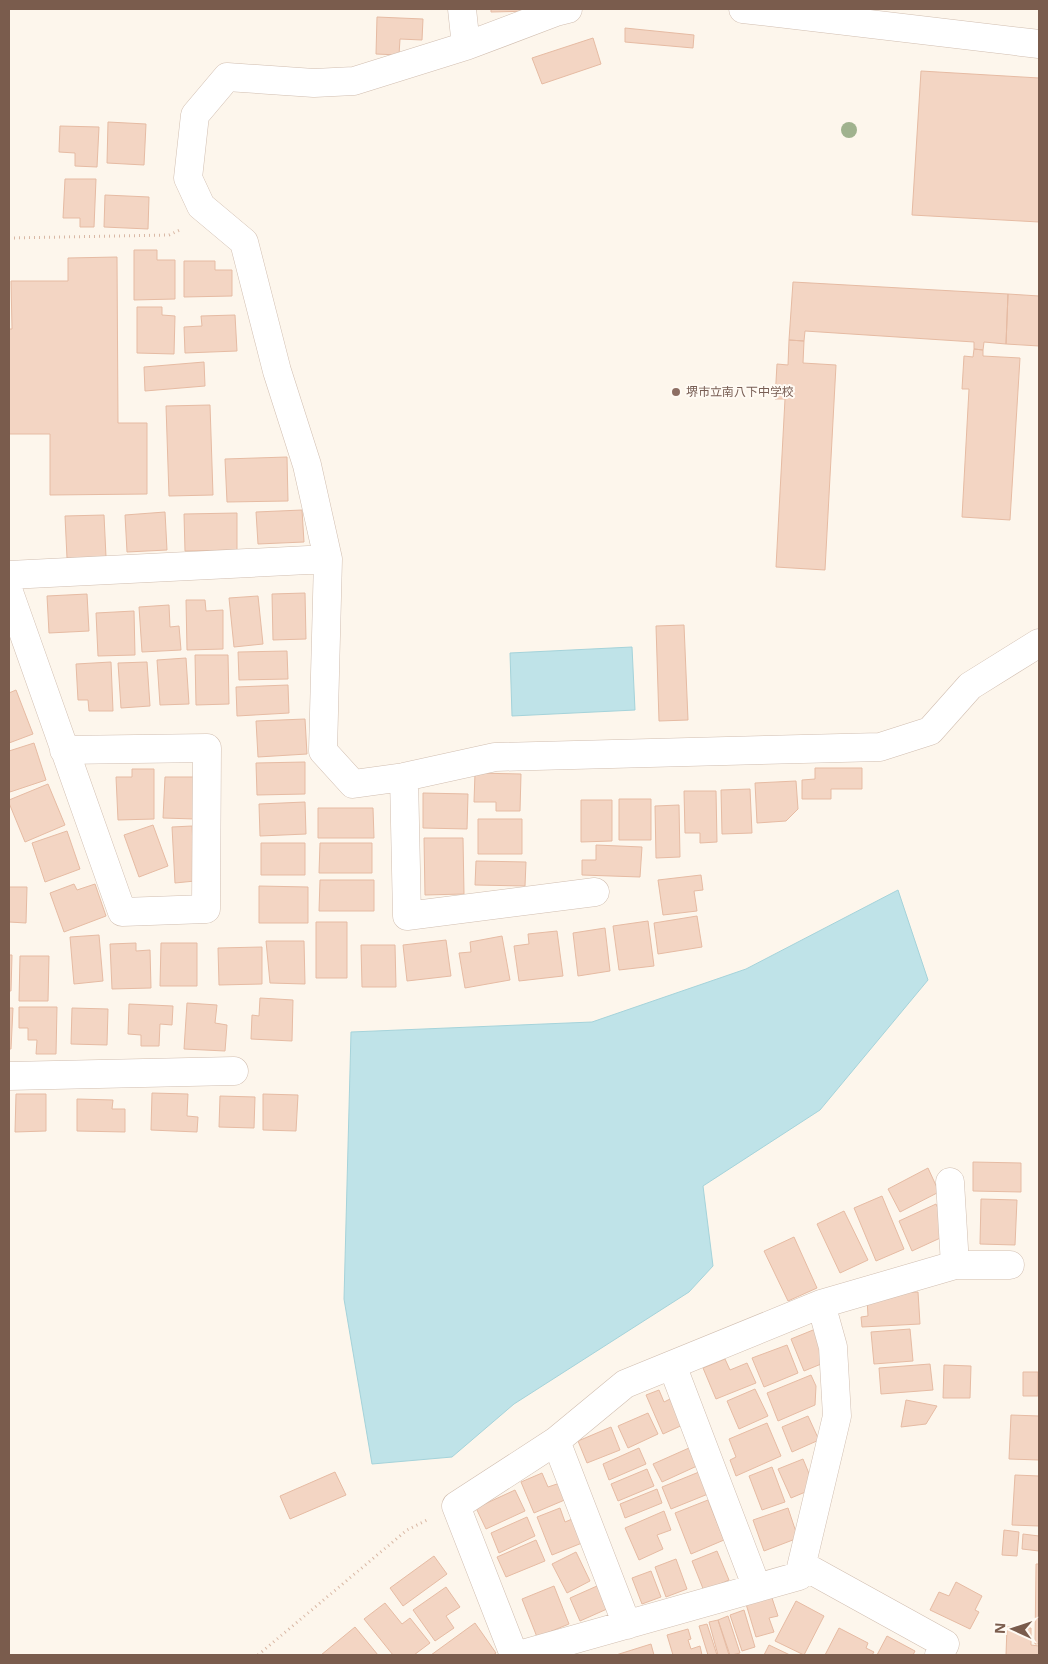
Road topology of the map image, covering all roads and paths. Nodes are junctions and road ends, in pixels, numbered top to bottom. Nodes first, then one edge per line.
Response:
1 (462, 9) edge
2 (568, 9) edge
3 (743, 9) edge
4 (773, 10) edge
5 (1039, 44) edge
6 (466, 46) junction
7 (213, 215) junction
8 (9, 238) edge
9 (328, 559) junction
10 (9, 575) edge
11 (9, 592) edge
12 (1039, 643) edge
13 (64, 750) junction
14 (404, 777) junction
15 (595, 892) dead end
16 (234, 1072) dead end
17 (9, 1076) edge
18 (950, 1182) dead end
19 (955, 1265) junction
20 (1010, 1265) dead end
21 (822, 1304) junction
22 (672, 1365) junction
23 (556, 1441) junction
24 (456, 1506) junction
25 (802, 1565) junction
26 (757, 1588) junction
27 (627, 1625) junction
28 (258, 1655) edge
29 (514, 1655) edge
30 (519, 1655) edge
31 (939, 1655) edge

1 - 6 street
2 - 6 street
3 - 4 street
4 - 5 street
6 - 7 street
7 - 8 path
7 - 9 street
9 - 10 street
9 - 14 street
11 - 13 street
12 - 14 street
13 - 13 street
14 - 15 street
16 - 17 street
18 - 19 street
19 - 20 street
19 - 21 street
21 - 22 street
21 - 25 street
22 - 23 street
22 - 26 street
23 - 24 street
23 - 27 street
24 - 28 path
24 - 29 street
25 - 26 street
25 - 31 street
26 - 27 street
27 - 30 street

